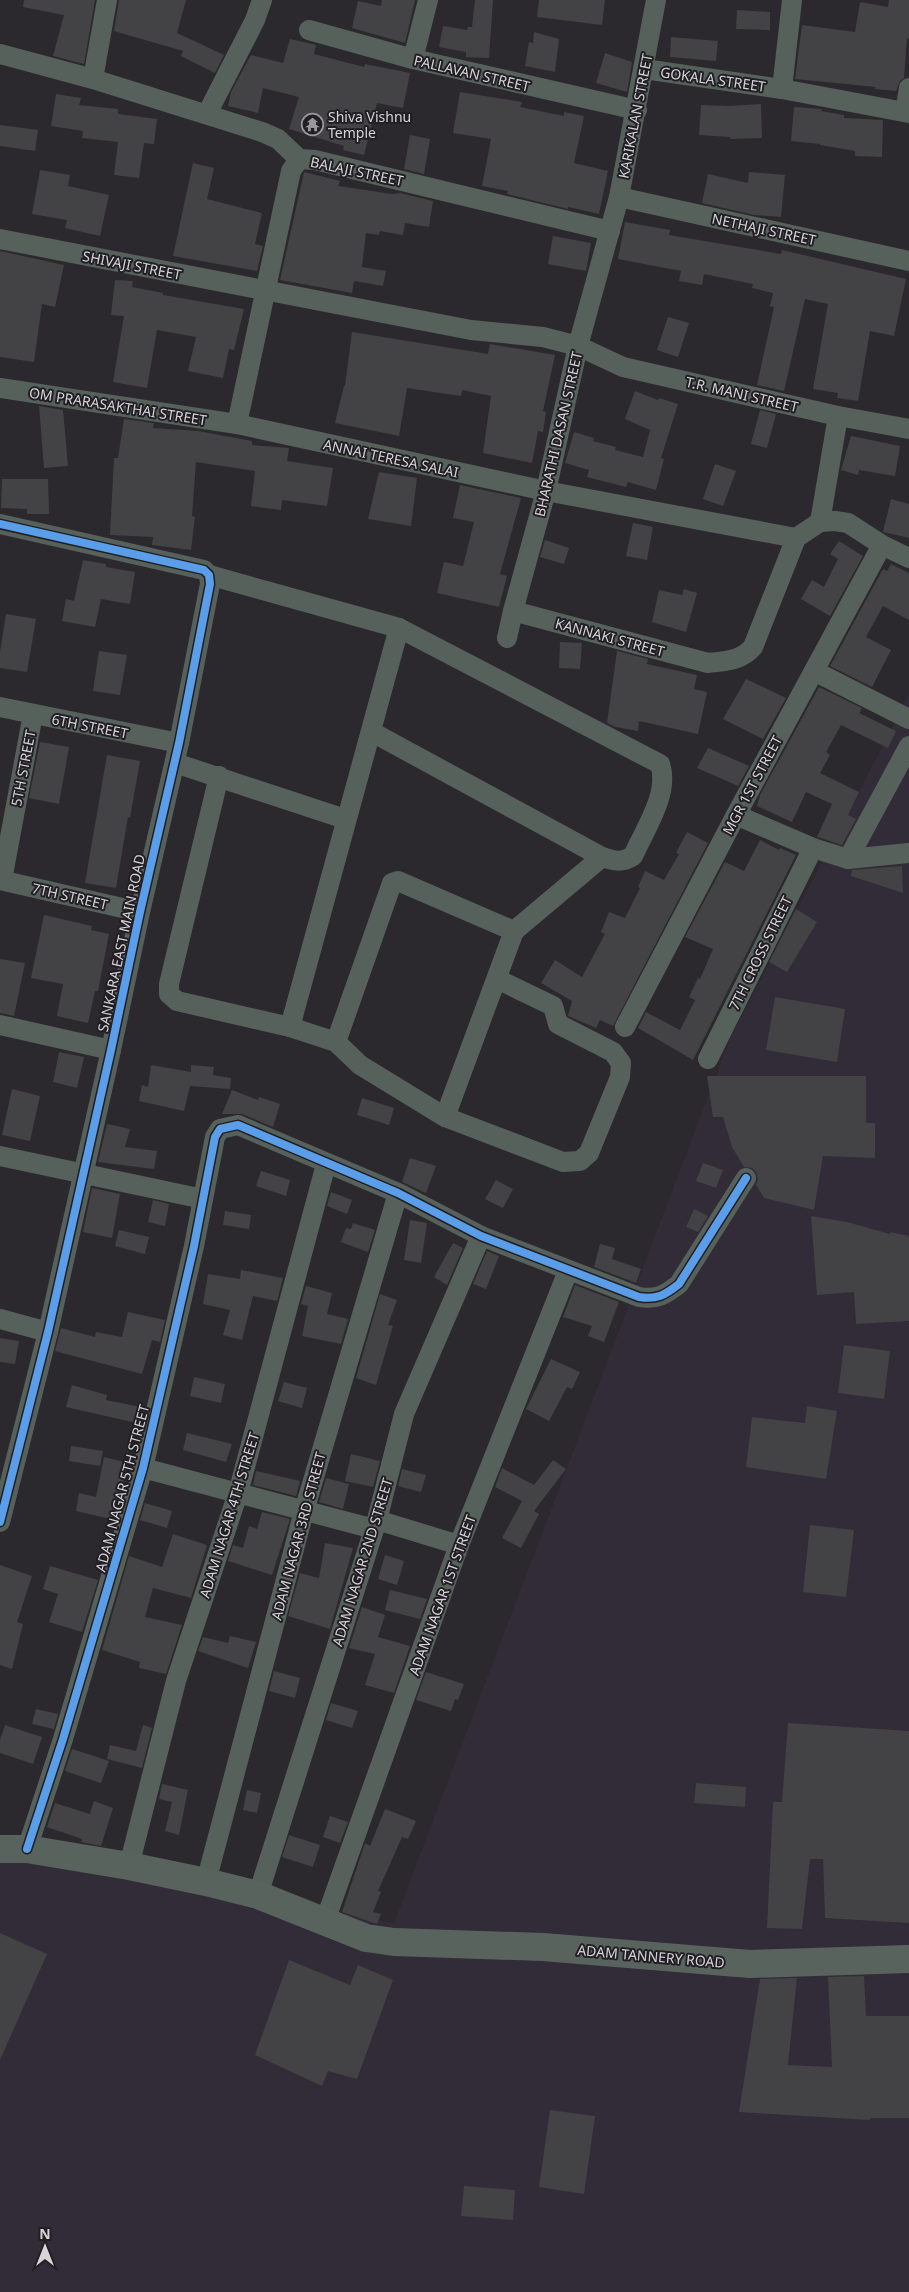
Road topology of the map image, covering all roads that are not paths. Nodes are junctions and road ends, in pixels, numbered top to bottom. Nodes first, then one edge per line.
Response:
1 (107, 0) edge
2 (262, 0) edge
3 (428, 0) edge
4 (656, 0) edge
5 (792, 0) edge
6 (309, 30) dead end
7 (0, 54) edge
8 (413, 59) junction
9 (644, 69) junction
10 (93, 79) junction
11 (909, 88) edge
12 (782, 90) junction
13 (637, 110) junction
14 (907, 113) edge
15 (207, 114) junction
16 (299, 159) junction
17 (619, 198) junction
18 (610, 231) junction
19 (0, 239) edge
20 (909, 261) edge
21 (265, 291) junction
22 (578, 346) junction
23 (0, 388) edge
24 (838, 416) junction
25 (237, 424) junction
26 (909, 429) edge
27 (546, 491) junction
28 (1, 519) edge
29 (820, 522) junction
30 (796, 538) junction
31 (882, 545) junction
32 (909, 558) edge
33 (209, 575) junction
34 (512, 611) junction
35 (399, 628) junction
36 (507, 638) dead end
37 (814, 671) junction
38 (0, 707) edge
39 (33, 714) junction
40 (909, 719) edge
41 (372, 732) junction
42 (909, 746) edge
43 (177, 753) junction
44 (219, 776) junction
45 (736, 814) junction
46 (345, 818) junction
47 (813, 848) junction
48 (909, 853) edge
49 (602, 857) junction
50 (848, 860) junction
51 (1, 880) edge
52 (140, 912) junction
53 (514, 931) junction
54 (496, 979) junction
55 (0, 1025) edge
56 (290, 1027) junction
57 (626, 1027) dead end
58 (336, 1042) junction
59 (111, 1050) junction
60 (708, 1059) dead end
61 (445, 1117) junction
62 (0, 1156) edge
63 (326, 1164) junction
64 (83, 1174) junction
65 (746, 1178) dead end
66 (398, 1193) junction
67 (204, 1199) junction
68 (481, 1236) junction
69 (568, 1271) junction
70 (0, 1319) edge
71 (48, 1332) junction
72 (143, 1468) junction
73 (238, 1493) junction
74 (304, 1511) junction
75 (0, 1522) edge
76 (375, 1525) junction
77 (459, 1545) junction
78 (0, 1849) edge
79 (27, 1849) junction
80 (129, 1866) junction
81 (206, 1882) junction
82 (258, 1895) junction
83 (325, 1921) junction
84 (909, 1960) edge

1 - 10 street
2 - 15 street
3 - 8 street
4 - 9 street, KARIKALAN STREET
5 - 12 street
6 - 8 street, PALLAVAN STREET
7 - 10 street, BALAJI STREET
8 - 13 street, PALLAVAN STREET
9 - 12 street, GOKALA STREET
9 - 13 street, KARIKALAN STREET
10 - 15 street, BALAJI STREET
11 - 14 street
12 - 14 street, GOKALA STREET
13 - 17 street, KARIKALAN STREET
15 - 16 street, BALAJI STREET
16 - 18 street, BALAJI STREET
16 - 21 street
17 - 18 street, KARIKALAN STREET
17 - 20 street, NETHAJI STREET
18 - 22 street, BHARATHI DASAN STREET
19 - 21 street, SHIVAJI STREET
21 - 22 street, SHIVAJI STREET
21 - 25 street
22 - 24 street, T.R. MANI STREET
22 - 27 street, BHARATHI DASAN STREET
23 - 25 street, OM PRARASAKTHAI STREET
24 - 26 street, T.R. MANI STREET
24 - 29 street
25 - 27 street, ANNAI TERESA SALAI
27 - 30 street, ANNAI TERESA SALAI
27 - 34 street, BHARATHI DASAN STREET
28 - 33 street
29 - 30 street
29 - 31 street
30 - 34 street, KANNAKI STREET
31 - 32 street
31 - 37 street, MGR 1ST STREET
33 - 35 street
33 - 43 street, SANKARA EAST MAIN ROAD
34 - 36 street, BHARATHI DASAN STREET
35 - 41 street
35 - 49 street
37 - 40 street
37 - 45 street, MGR 1ST STREET
38 - 39 street, 6TH STREET
39 - 43 street, 6TH STREET
39 - 51 street, 5TH STREET
41 - 46 street
41 - 49 street
42 - 50 street
43 - 44 street, 6TH STREET
43 - 52 street, SANKARA EAST MAIN ROAD
44 - 46 street, 6TH STREET
44 - 56 street
45 - 47 street
45 - 57 street, MGR 1ST STREET
46 - 56 street
47 - 50 street
47 - 60 street, 7TH CROSS STREET
48 - 50 street
49 - 53 street
51 - 52 street, 7TH STREET
52 - 59 street, SANKARA EAST MAIN ROAD
53 - 54 street
53 - 58 street
54 - 61 street
54 - 61 street
55 - 59 street
56 - 58 street
58 - 61 street
59 - 64 street, SANKARA EAST MAIN ROAD
62 - 64 street
63 - 66 street
63 - 67 street, ADAM NAGAR 5TH STREET
63 - 73 street, ADAM NAGAR 4TH STREET
64 - 67 street
64 - 71 street, SANKARA EAST MAIN ROAD
65 - 69 street
66 - 68 street
66 - 74 street, ADAM NAGAR 3RD STREET
67 - 72 street, ADAM NAGAR 5TH STREET
68 - 69 street
68 - 76 street, ADAM NAGAR 2ND STREET
69 - 77 street, ADAM NAGAR 1ST STREET
70 - 71 street
71 - 75 street, SANKARA EAST MAIN ROAD
72 - 73 street
72 - 79 street, ADAM NAGAR 5TH STREET
73 - 74 street
73 - 80 street, ADAM NAGAR 4TH STREET
74 - 76 street
74 - 81 street, ADAM NAGAR 3RD STREET
76 - 77 street
76 - 82 street, ADAM NAGAR 2ND STREET
77 - 83 street, ADAM NAGAR 1ST STREET
78 - 79 street, ADAM TANNERY ROAD
79 - 80 street, ADAM TANNERY ROAD
80 - 81 street, ADAM TANNERY ROAD
81 - 82 street, ADAM TANNERY ROAD
82 - 83 street, ADAM TANNERY ROAD
83 - 84 street, ADAM TANNERY ROAD

